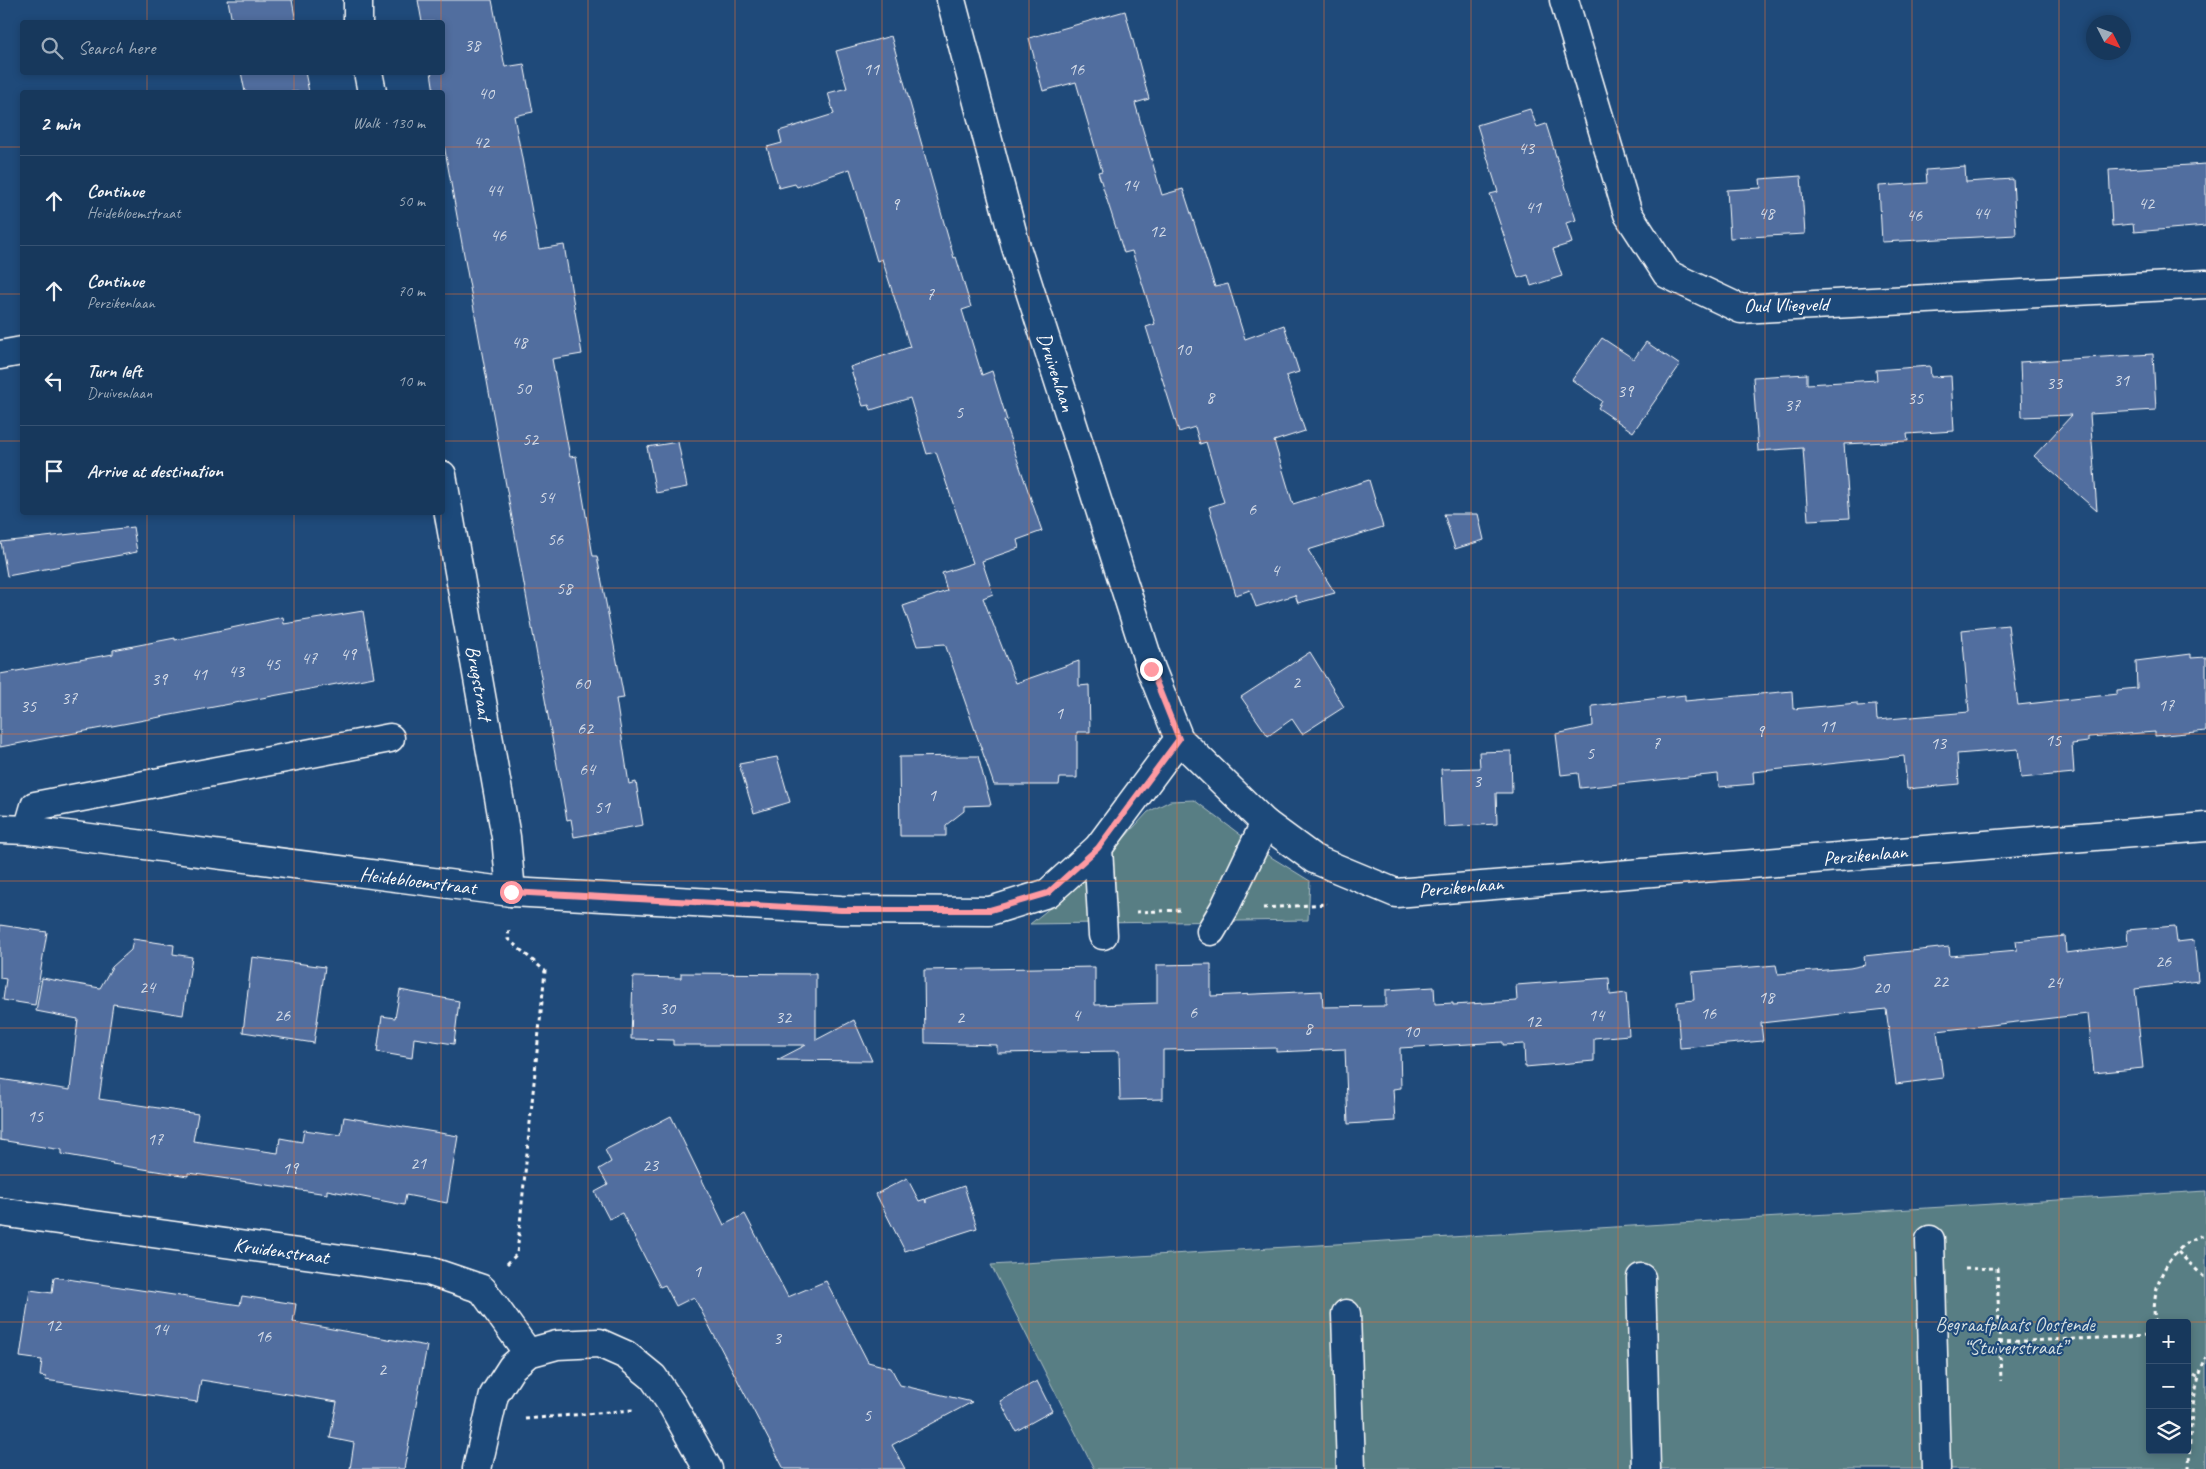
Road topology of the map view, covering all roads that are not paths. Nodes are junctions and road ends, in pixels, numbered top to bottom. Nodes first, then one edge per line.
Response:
1 (358, 0) edge
2 (951, 0) edge
3 (1564, 0) edge
4 (358, 20) edge
5 (369, 75) edge
6 (372, 90) edge
7 (2206, 284) edge
8 (20, 351) edge
9 (0, 355) edge
10 (445, 492) edge
11 (390, 738) dead end
12 (1179, 739) junction
13 (1264, 822) junction
14 (2206, 827) edge
15 (0, 829) edge
16 (28, 830) junction
17 (1098, 848) junction
18 (511, 892) junction
19 (1211, 931) dead end
20 (1103, 934) dead end
21 (0, 1212) edge
22 (1930, 1240) dead end
23 (1641, 1278) dead end
24 (1346, 1314) dead end
25 (528, 1353) junction
26 (477, 1469) edge
27 (708, 1469) edge
28 (1350, 1469) edge
29 (1646, 1469) edge
30 (1936, 1469) edge

1 - 4 street
2 - 12 street, Druivenlaan
3 - 7 street, Oud Vliegveld
5 - 6 street
8 - 9 street
10 - 18 street, Brugstraat
11 - 16 street
12 - 13 street, Perzikenlaan
12 - 17 street
13 - 14 street, Perzikenlaan
13 - 19 street
15 - 16 street, Heidebloemstraat
16 - 18 street, Heidebloemstraat
17 - 18 street, Heidebloemstraat
17 - 20 street
21 - 25 street, Kruidenstraat
22 - 30 street
23 - 29 street
24 - 28 street
25 - 26 street
25 - 27 street

